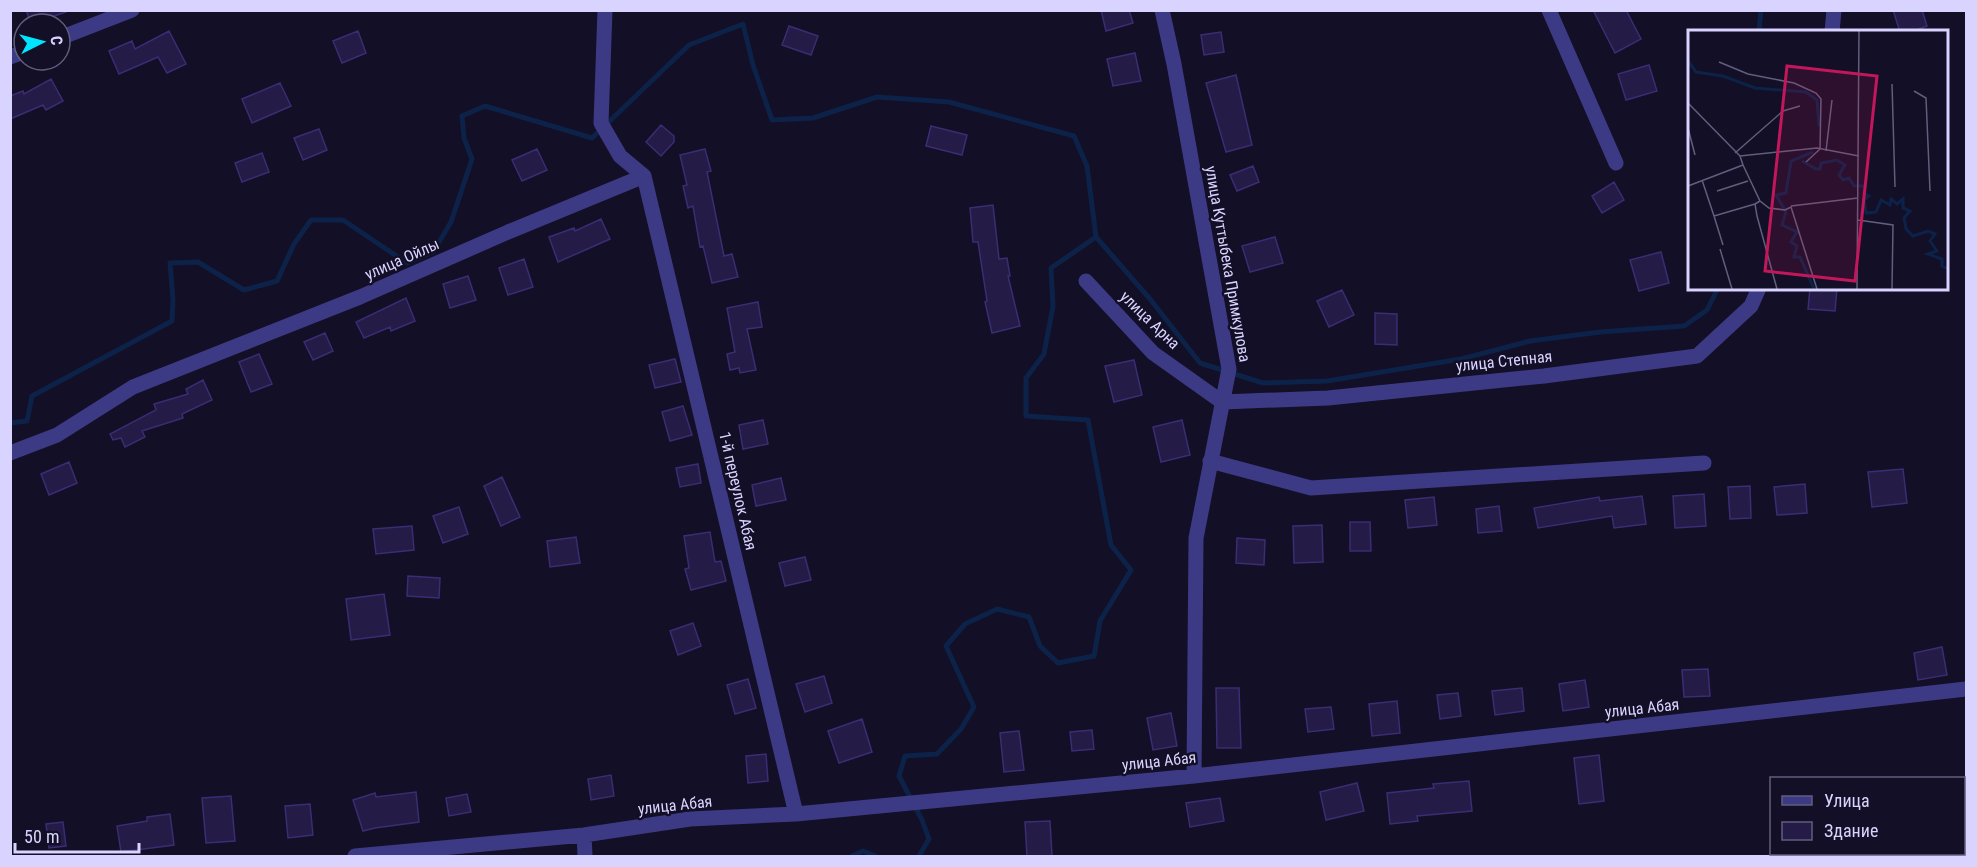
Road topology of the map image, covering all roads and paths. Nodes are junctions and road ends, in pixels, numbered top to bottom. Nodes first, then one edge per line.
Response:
1 (132, 10) edge
2 (605, 10) edge
3 (1162, 10) edge
4 (1549, 10) edge
5 (1834, 10) edge
6 (1832, 30) edge
7 (72, 33) edge
8 (1616, 163) dead end
9 (644, 176) junction
10 (1086, 281) dead end
11 (1758, 290) edge
12 (1222, 402) junction
13 (10, 453) edge
14 (1210, 461) junction
15 (1704, 463) dead end
16 (1966, 689) edge
17 (1194, 776) junction
18 (796, 814) junction
19 (584, 835) junction
20 (355, 856) edge
21 (585, 856) edge

1 - 7 street
2 - 9 street
3 - 12 street, улица Куттыбека Примкулова
4 - 8 street
5 - 6 street
9 - 13 street, улица Ойлы
9 - 18 street, 1-й переулок Абая
10 - 12 street, улица Арна
11 - 12 street, улица Степная
12 - 14 street, улица Куттыбека Примкулова
14 - 15 street
14 - 17 street, улица Куттыбека Примкулова
16 - 17 street, улица Абая
17 - 18 street, улица Абая
18 - 19 street, улица Абая
19 - 20 street, улица Абая
19 - 21 street

